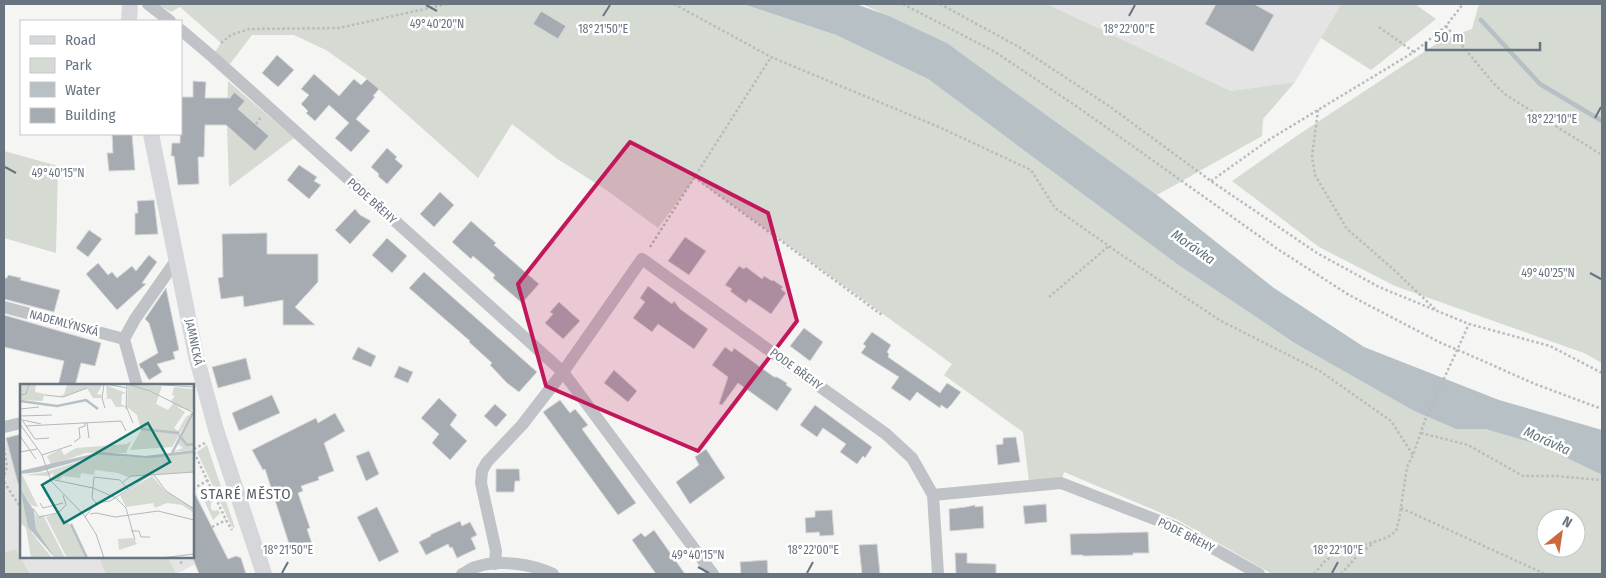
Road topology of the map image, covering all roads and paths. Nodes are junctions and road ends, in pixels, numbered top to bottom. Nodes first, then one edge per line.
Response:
1 (130, 4) edge
2 (148, 4) edge
3 (447, 4) edge
4 (674, 4) edge
5 (903, 4) edge
6 (940, 4) edge
7 (1463, 4) edge
8 (129, 20) edge
9 (169, 20) edge
10 (1446, 26) junction
11 (1380, 27) dead end
12 (182, 31) edge
13 (221, 43) dead end
14 (1414, 52) junction
15 (771, 57) junction
16 (1318, 110) junction
17 (151, 135) edge
18 (1602, 155) edge
19 (694, 177) junction
20 (1211, 181) junction
21 (1109, 246) junction
22 (177, 259) junction
23 (642, 259) junction
24 (1049, 297) dead end
25 (4, 307) edge
26 (1436, 311) junction
27 (882, 315) dead end
28 (1469, 324) junction
29 (124, 339) junction
30 (563, 372) junction
31 (1602, 374) edge
32 (136, 384) edge
33 (1602, 408) edge
34 (20, 423) edge
35 (4, 427) edge
36 (1421, 432) junction
37 (209, 440) dead end
38 (4, 448) edge
39 (194, 448) edge
40 (194, 451) edge
41 (1413, 455) junction
42 (4, 476) edge
43 (208, 480) junction
44 (1602, 480) edge
45 (4, 482) edge
46 (194, 488) edge
47 (933, 495) junction
48 (20, 506) edge
49 (1401, 508) junction
50 (226, 520) junction
51 (212, 527) dead end
52 (236, 533) dead end
53 (1376, 541) junction
54 (179, 558) edge
55 (182, 564) dead end
56 (495, 564) junction
57 (264, 574) edge
58 (462, 574) edge
59 (553, 574) edge
60 (713, 574) edge
61 (938, 574) edge
62 (1259, 574) edge
63 (1314, 574) edge
64 (1341, 574) edge
65 (1545, 574) edge

1 - 8 main road
2 - 9 street
3 - 13 path
4 - 15 path
5 - 33 path
6 - 20 path
7 - 10 path
10 - 14 path
10 - 18 path
11 - 14 path
12 - 30 street, PODE BŘEHY
14 - 16 path
15 - 19 path
15 - 21 path
16 - 20 path
16 - 26 path
17 - 22 main road, JAMNICKÁ
19 - 23 path
19 - 27 path
20 - 26 path
21 - 24 path
21 - 41 path
22 - 29 street
22 - 57 main road, JAMNICKÁ
23 - 30 street
23 - 47 street, PODE BŘEHY
25 - 29 street, NADEMLÝNSKÁ
26 - 28 path
28 - 31 path
28 - 36 path
29 - 32 street
30 - 56 street
30 - 60 street, PODE BŘEHY
34 - 35 street
36 - 41 path
36 - 44 path
37 - 39 path
38 - 42 path
40 - 43 path
41 - 49 path
43 - 46 path
43 - 50 path
45 - 48 path
47 - 61 street, PODE BŘEHY
47 - 62 street, PODE BŘEHY
49 - 53 path
49 - 65 path
50 - 51 path
50 - 52 path
53 - 63 path
53 - 64 path
54 - 55 path
56 - 58 street
56 - 59 street

